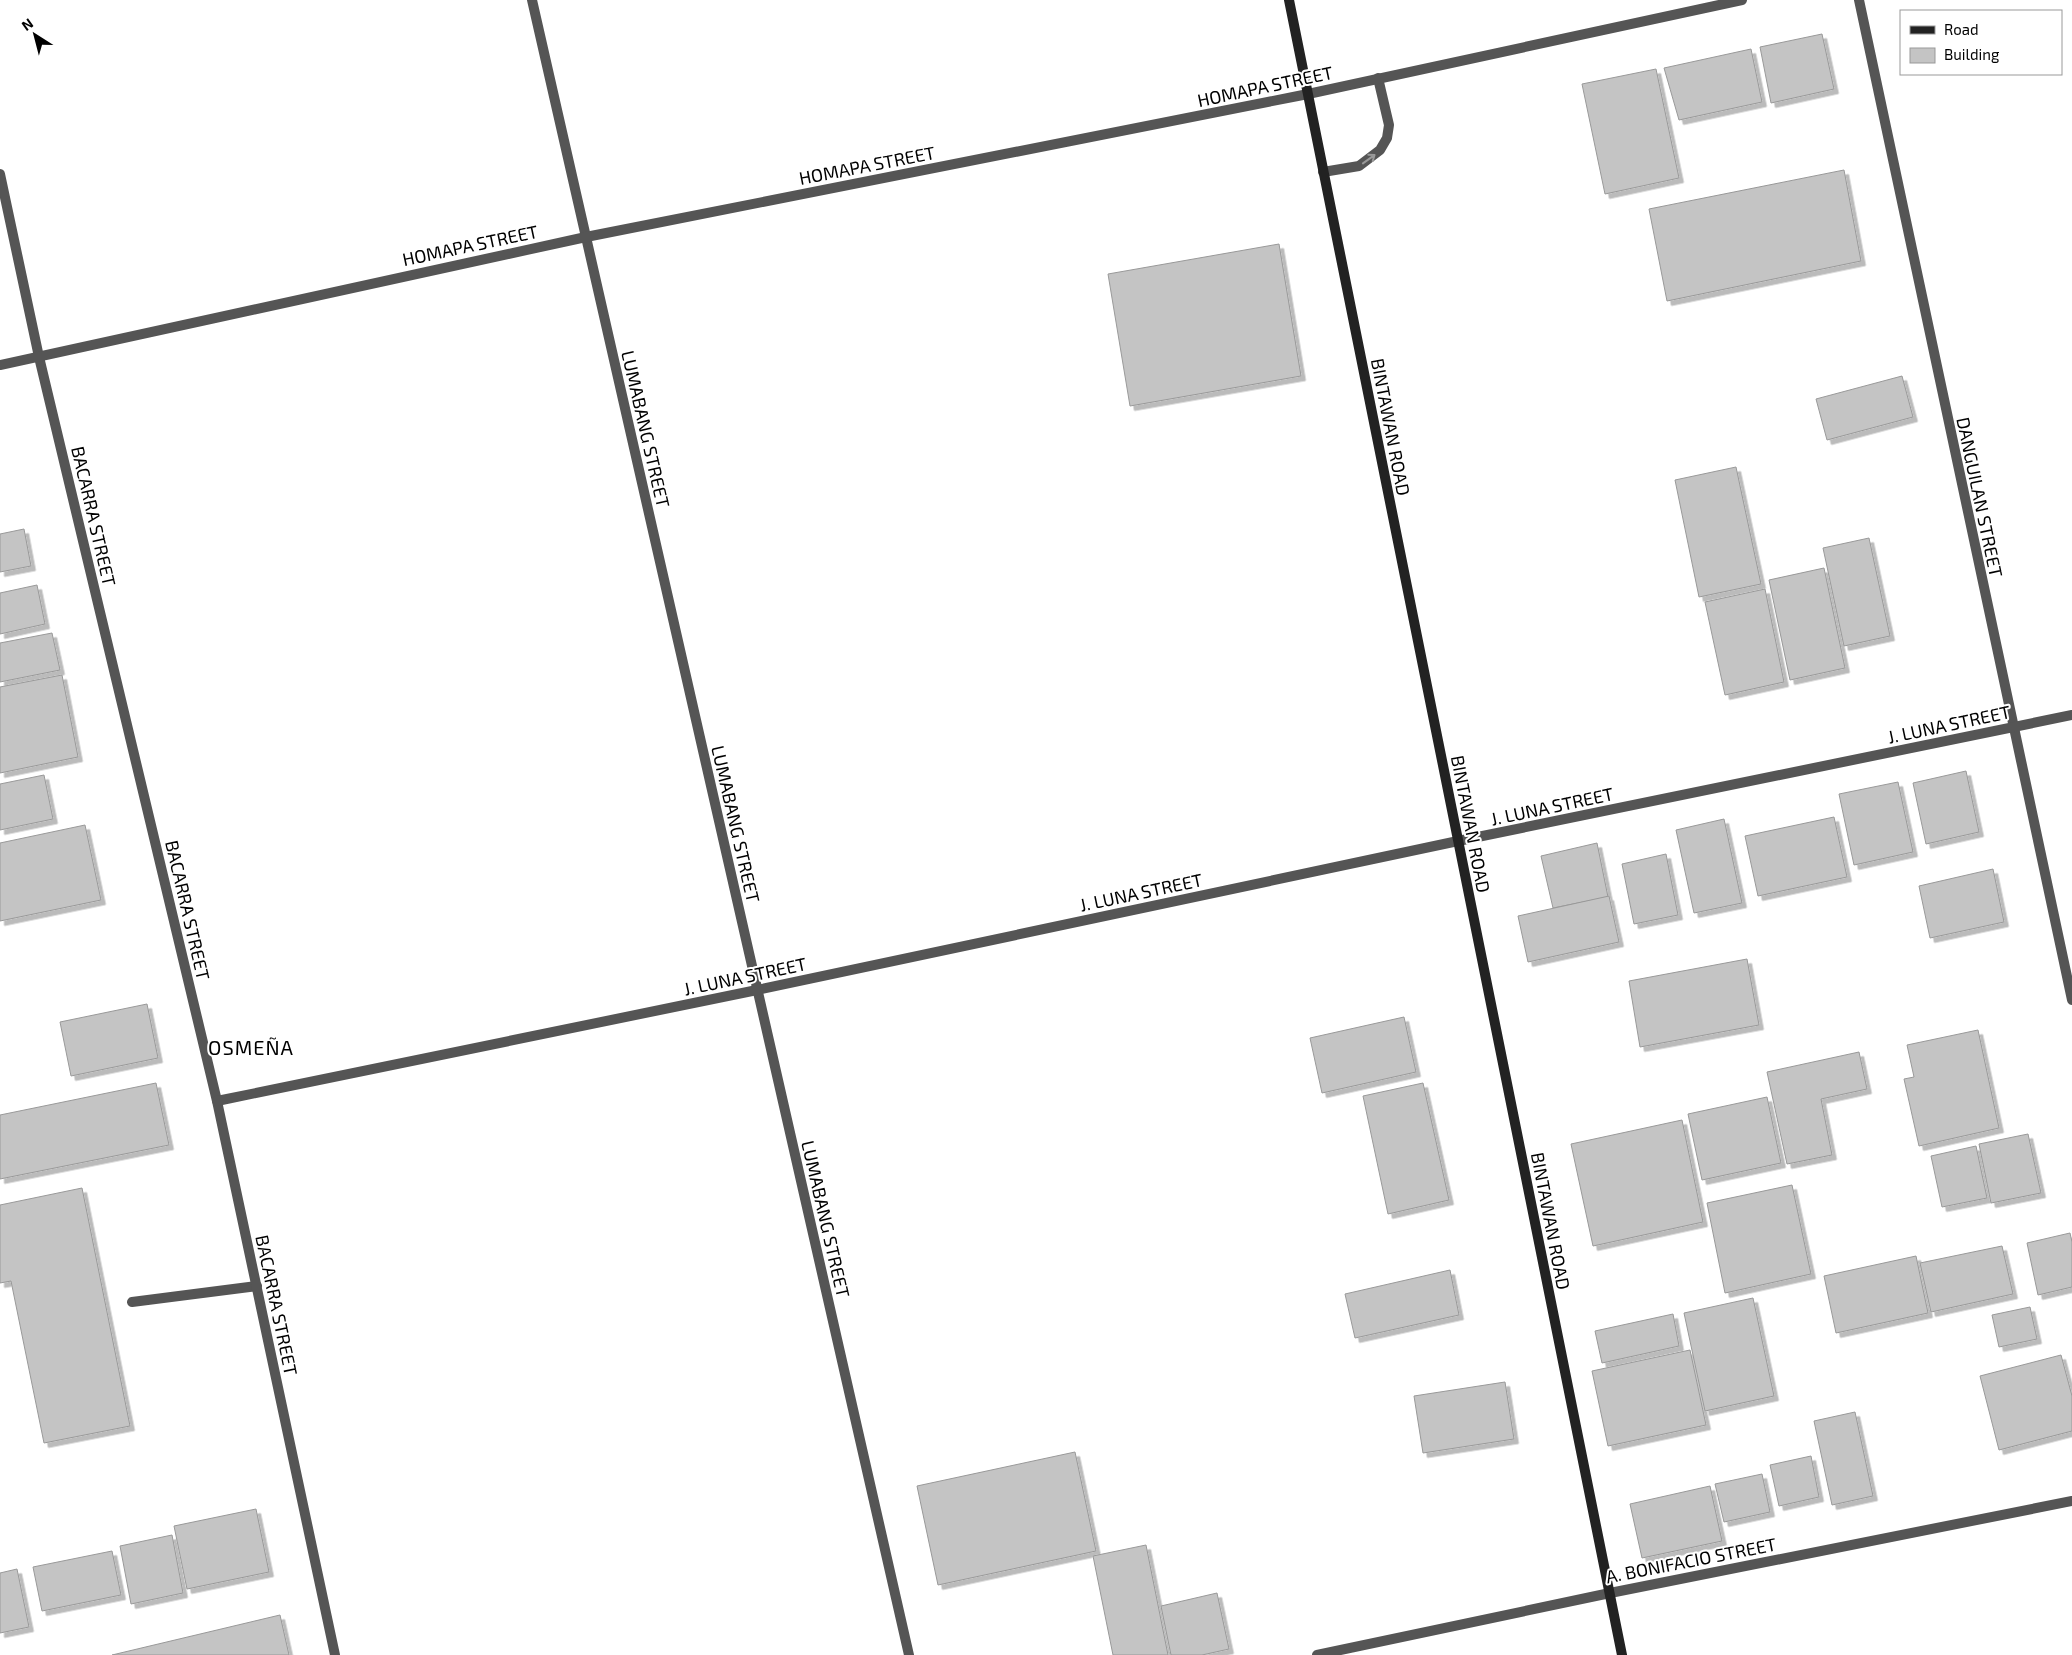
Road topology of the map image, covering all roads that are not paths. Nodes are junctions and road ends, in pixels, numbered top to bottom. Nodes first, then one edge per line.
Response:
1 (532, 0) edge
2 (1289, 0) edge
3 (1742, 0) edge
4 (1859, 0) edge
5 (1378, 78) junction
6 (1308, 94) junction
7 (1324, 172) junction
8 (0, 174) edge
9 (586, 237) junction
10 (39, 357) junction
11 (0, 365) edge
12 (2072, 715) edge
13 (2013, 728) junction
14 (1458, 842) junction
15 (757, 990) junction
16 (2072, 1000) edge
17 (217, 1101) junction
18 (256, 1286) junction
19 (132, 1302) dead end
20 (2072, 1501) edge
21 (1610, 1593) junction
22 (335, 1655) edge
23 (908, 1655) edge
24 (1317, 1655) edge
25 (1622, 1655) edge

1 - 9 street, LUMABANG STREET
2 - 6 main road, BINTAWAN ROAD
3 - 5 street, HOMAPA STREET
4 - 13 street, DANGUILAN STREET
5 - 6 street, HOMAPA STREET
7 -> 5 street
6 - 7 main road, BINTAWAN ROAD
6 - 9 street, HOMAPA STREET
7 - 14 main road, BINTAWAN ROAD
8 - 10 street, BACARRA STREET
9 - 10 street, HOMAPA STREET
9 - 15 street, LUMABANG STREET
10 - 11 street, HOMAPA STREET
10 - 17 street, BACARRA STREET
12 - 13 street, J. LUNA STREET
13 - 14 street, J. LUNA STREET
13 - 16 street, DANGUILAN STREET
14 - 15 street, J. LUNA STREET
14 - 21 main road, BINTAWAN ROAD
15 - 17 street, J. LUNA STREET
15 - 23 street, LUMABANG STREET
17 - 18 street, BACARRA STREET
18 - 19 street
18 - 22 street, BACARRA STREET
20 - 21 street, A. BONIFACIO STREET
21 - 24 street, A. BONIFACIO STREET
21 - 25 main road, BINTAWAN ROAD

